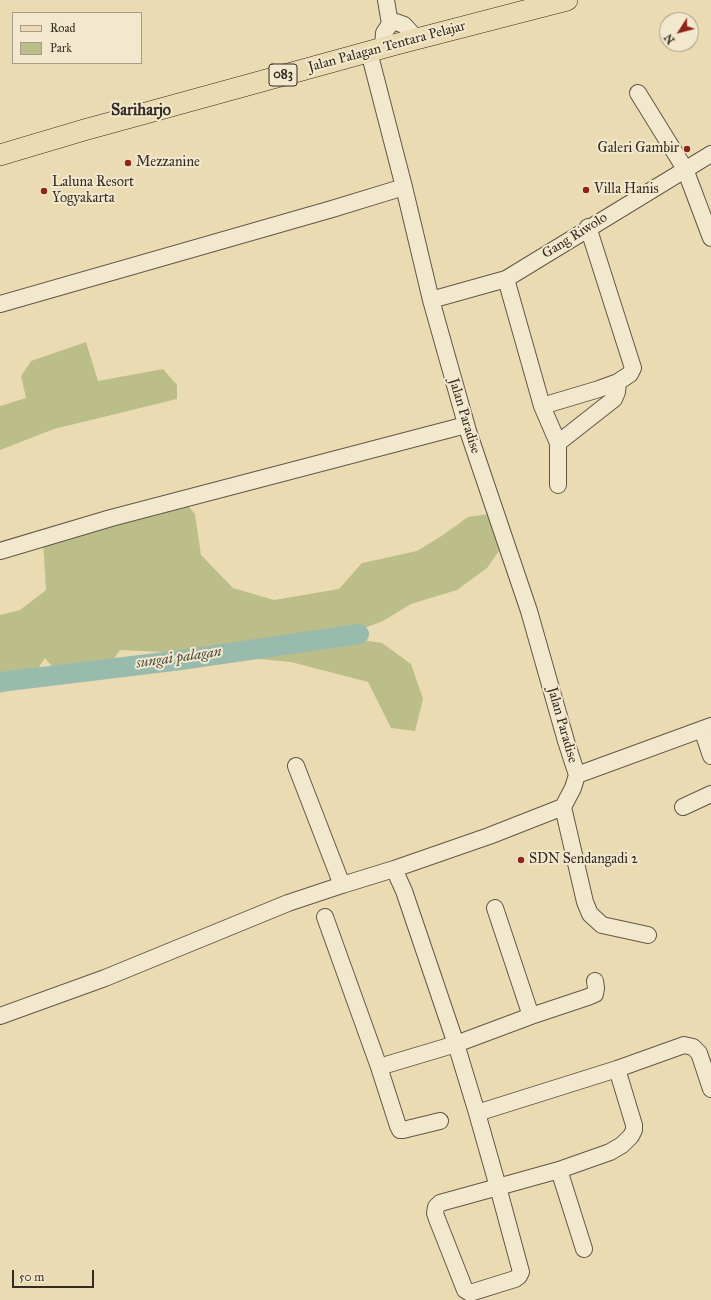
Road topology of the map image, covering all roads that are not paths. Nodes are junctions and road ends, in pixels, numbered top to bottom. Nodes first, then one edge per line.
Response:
1 (386, 0) edge
2 (567, 0) edge
3 (525, 6) edge
4 (390, 24) junction
5 (416, 38) junction
6 (376, 50) junction
7 (638, 93) dead end
8 (711, 154) edge
9 (0, 155) edge
10 (685, 169) junction
11 (404, 186) junction
12 (588, 227) junction
13 (711, 238) edge
14 (506, 279) junction
15 (431, 300) junction
16 (0, 304) edge
17 (618, 382) junction
18 (542, 406) junction
19 (466, 425) junction
20 (558, 443) junction
21 (558, 485) dead end
22 (0, 551) edge
23 (707, 727) edge
24 (711, 756) edge
25 (296, 766) dead end
26 (577, 775) junction
27 (711, 794) edge
28 (563, 807) junction
29 (683, 807) dead end
30 (394, 869) junction
31 (342, 884) junction
32 (495, 908) dead end
33 (325, 917) dead end
34 (648, 935) dead end
35 (595, 981) dead end
36 (0, 1016) edge
37 (531, 1016) junction
38 (456, 1044) junction
39 (379, 1067) junction
40 (617, 1069) junction
41 (711, 1089) edge
42 (478, 1113) junction
43 (440, 1121) dead end
44 (559, 1170) junction
45 (498, 1187) junction
46 (584, 1249) dead end

1 - 4 street
2 - 3 main road, Jalan Palagan Tentara Pelajar / 083
3 - 5 main road, Jalan Palagan Tentara Pelajar / 083
4 - 5 street
4 - 6 street
5 - 6 main road, Jalan Palagan Tentara Pelajar / 083
6 - 9 main road, Jalan Palagan Tentara Pelajar / 083
6 - 11 street, Jalan Paradise
7 - 10 street
8 - 10 street, Gang Riwolo
10 - 12 street, Gang Riwolo
10 - 13 street
11 - 15 street, Jalan Paradise
11 - 16 street
12 - 14 street, Gang Riwolo
12 - 17 street
14 - 15 street, Gang Riwolo
14 - 18 street
15 - 19 street, Jalan Paradise
17 - 18 street
17 - 20 street
18 - 20 street
19 - 22 street
19 - 26 street, Jalan Paradise
20 - 21 street
23 - 24 street
23 - 26 street
25 - 31 street
26 - 28 street
27 - 29 street
28 - 30 street
28 - 34 street
30 - 31 street
30 - 38 street
31 - 36 street
32 - 37 street
33 - 39 street
35 - 37 street
37 - 38 street
38 - 39 street
38 - 42 street
39 - 43 street
40 - 41 street
40 - 42 street
40 - 44 street
42 - 45 street
44 - 45 street
44 - 46 street
45 - 45 street

